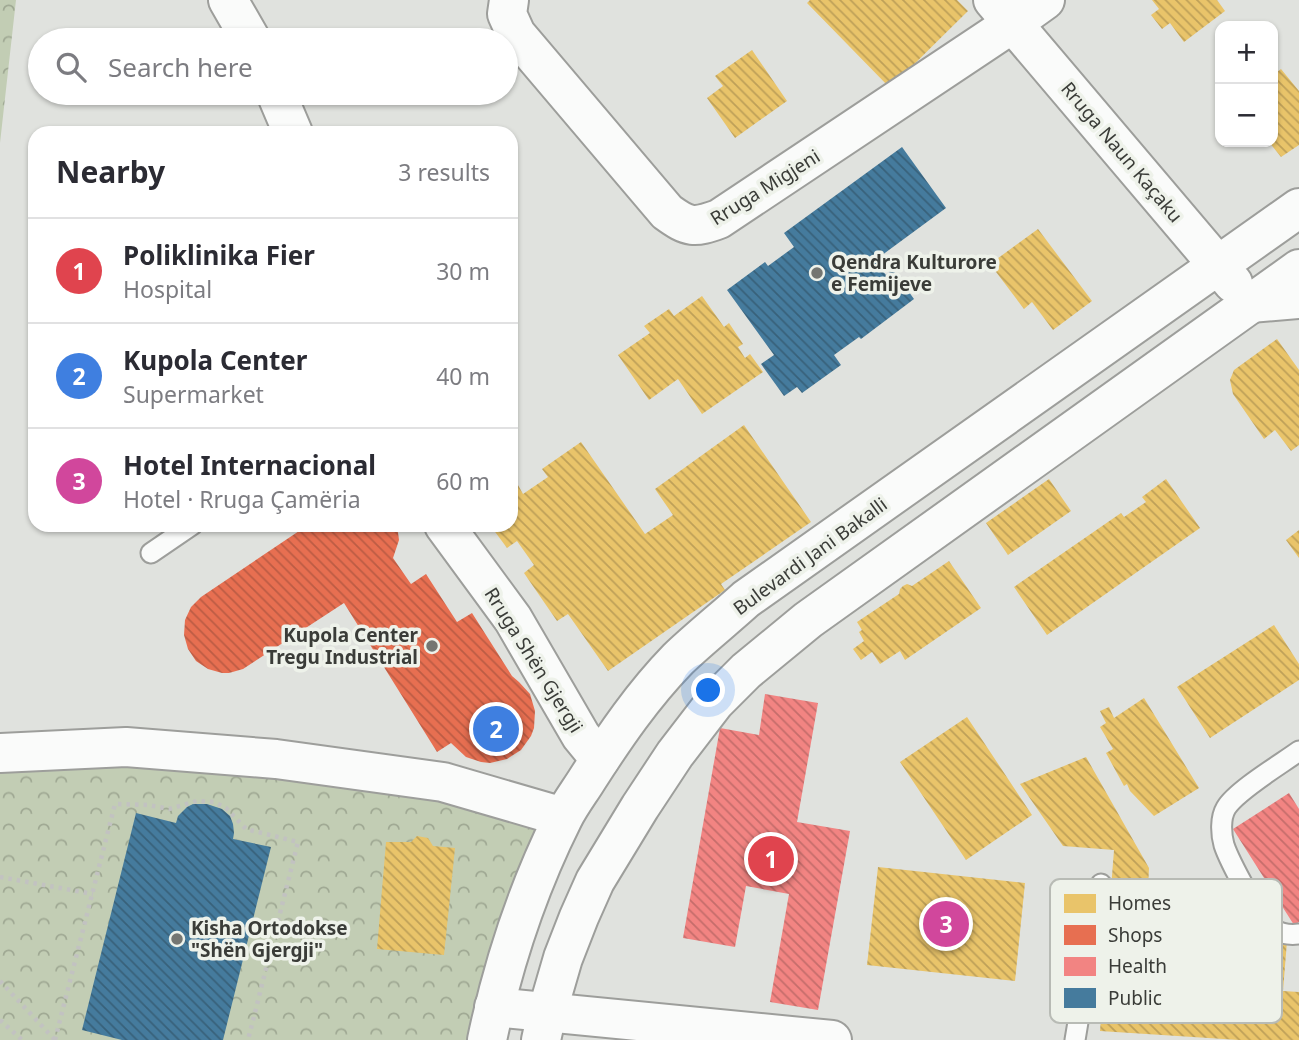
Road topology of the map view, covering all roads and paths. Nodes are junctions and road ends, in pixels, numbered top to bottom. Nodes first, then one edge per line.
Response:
1 (228, 0) edge
2 (509, 0) edge
3 (1045, 0) edge
4 (1003, 12) edge
5 (244, 28) edge
6 (513, 28) edge
7 (518, 36) edge
8 (281, 105) edge
9 (290, 126) edge
10 (1299, 208) edge
11 (1217, 265) junction
12 (1299, 269) edge
13 (1299, 299) edge
14 (1250, 303) junction
15 (182, 532) edge
16 (449, 532) edge
17 (151, 553) dead end
18 (1299, 751) edge
19 (0, 752) edge
20 (600, 759) junction
21 (563, 817) junction
22 (0, 877) edge
23 (1241, 879) edge
24 (93, 894) junction
25 (1282, 932) edge
26 (1299, 934) edge
27 (0, 981) edge
28 (0, 1020) edge
29 (490, 1024) edge
30 (544, 1027) edge
31 (22, 1040) edge
32 (55, 1040) edge
33 (248, 1040) edge
34 (832, 1040) edge

1 - 5 street
2 - 6 street, Rruga Migjeni
3 - 4 street
4 - 7 street, Rruga Migjeni
4 - 11 street, Rruga Naun Kaçaku
8 - 9 street
10 - 11 street, Bulevardi Jani Bakalli
11 - 14 street, Rruga Naun Kaçaku
11 - 20 street, Bulevardi Jani Bakalli
12 - 14 street
13 - 14 street
14 - 30 street
15 - 17 lane
16 - 20 street, Rruga Shën Gjergji
18 - 23 lane
19 - 21 street
20 - 21 street, Bulevardi Jani Bakalli
21 - 29 street, Bulevardi Jani Bakalli
22 - 24 path
24 - 32 path
24 - 33 path
25 - 26 lane
27 - 32 path
28 - 31 path
29 - 30 street
30 - 34 street

